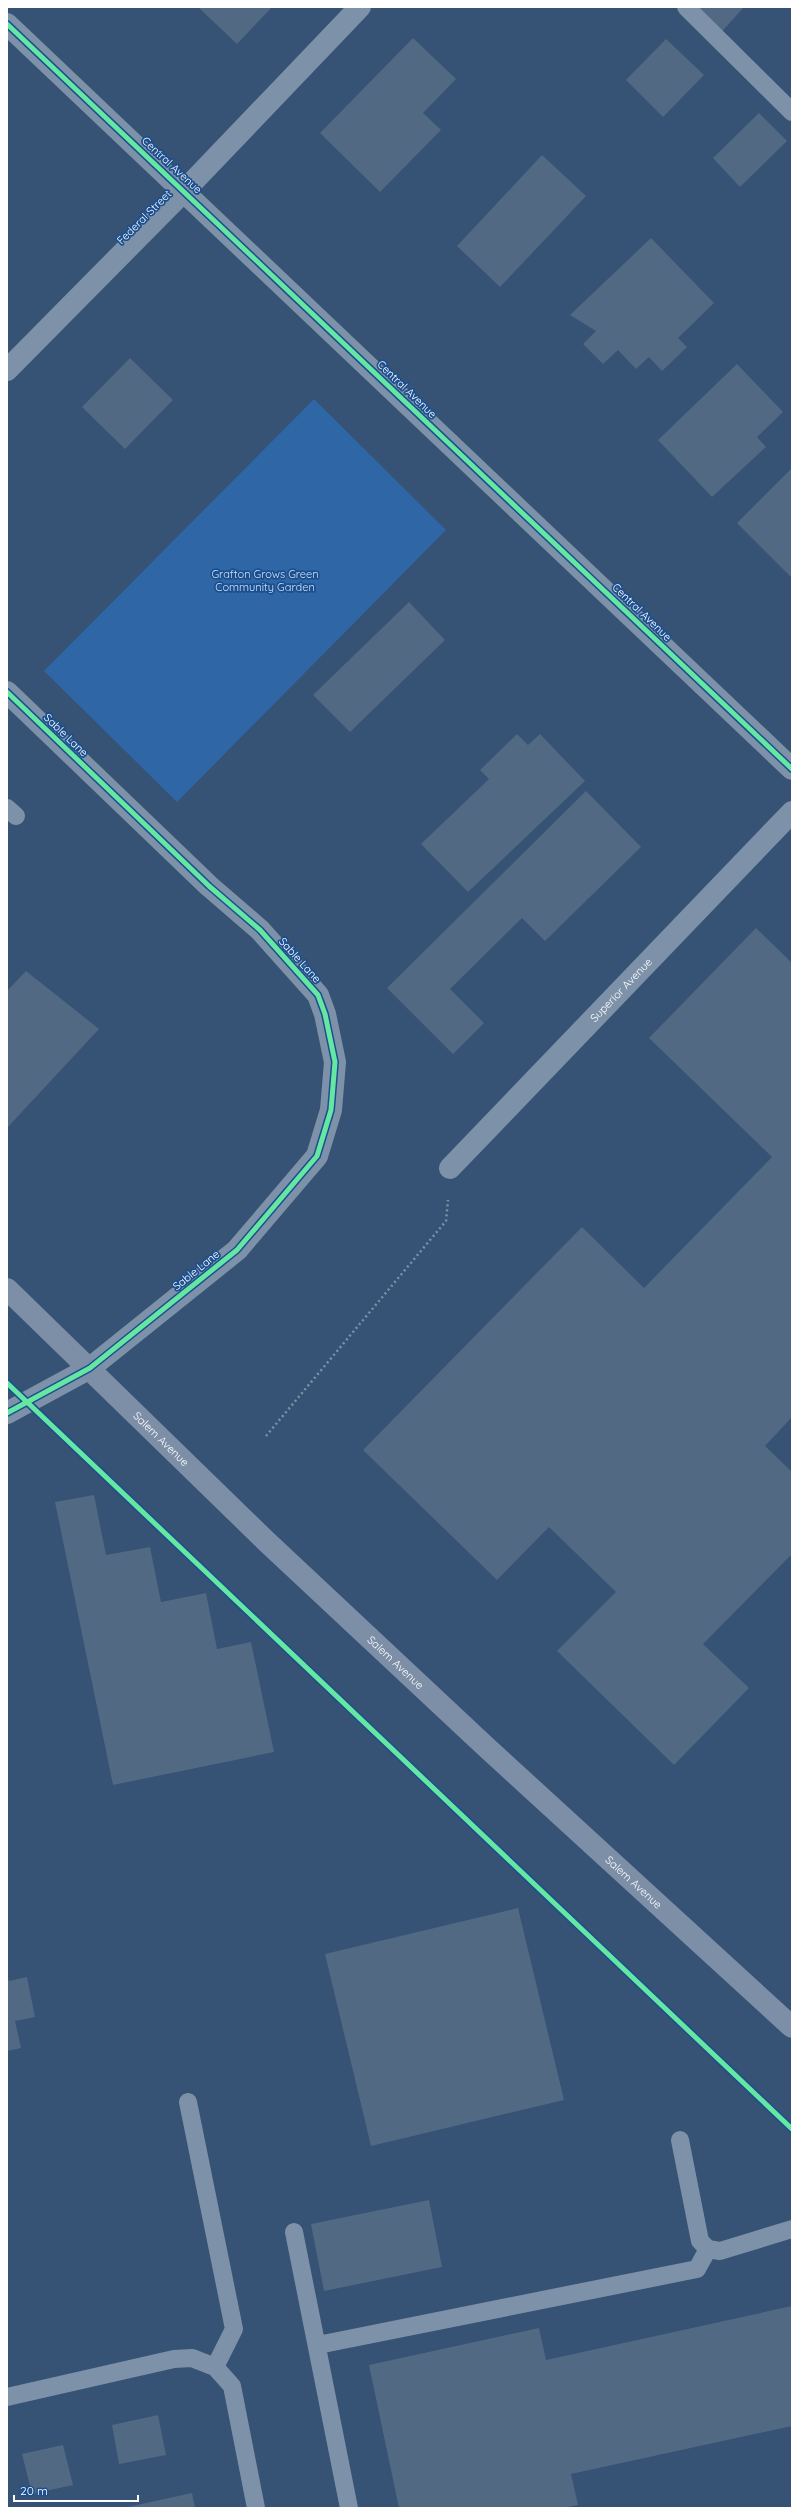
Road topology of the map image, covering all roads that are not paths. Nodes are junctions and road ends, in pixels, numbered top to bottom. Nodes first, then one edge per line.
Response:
1 (360, 7) edge
2 (686, 7) edge
3 (7, 24) edge
4 (792, 112) edge
5 (184, 191) junction
6 (7, 370) edge
7 (7, 692) edge
8 (792, 769) edge
9 (792, 812) edge
10 (450, 1168) road end
11 (7, 1290) edge
12 (90, 1368) junction
13 (7, 1413) edge
14 (792, 2027) edge
15 (188, 2102) dead end
16 (680, 2140) dead end
17 (792, 2229) edge
18 (294, 2232) dead end
19 (708, 2249) junction
20 (318, 2345) junction
21 (215, 2367) junction
22 (7, 2397) edge
23 (256, 2508) edge
24 (349, 2508) edge

1 - 5 street, Federal Street
2 - 4 lane
3 - 5 street, Central Avenue
5 - 6 street, Federal Street
5 - 8 street, Central Avenue
7 - 12 street, Sable Lane
9 - 10 street, Superior Avenue
11 - 12 main road, Salem Avenue
12 - 13 street
12 - 14 main road, Salem Avenue
15 - 21 lane
16 - 19 lane
17 - 19 lane
18 - 20 lane
19 - 20 lane
20 - 24 lane
21 - 22 lane
21 - 23 lane

